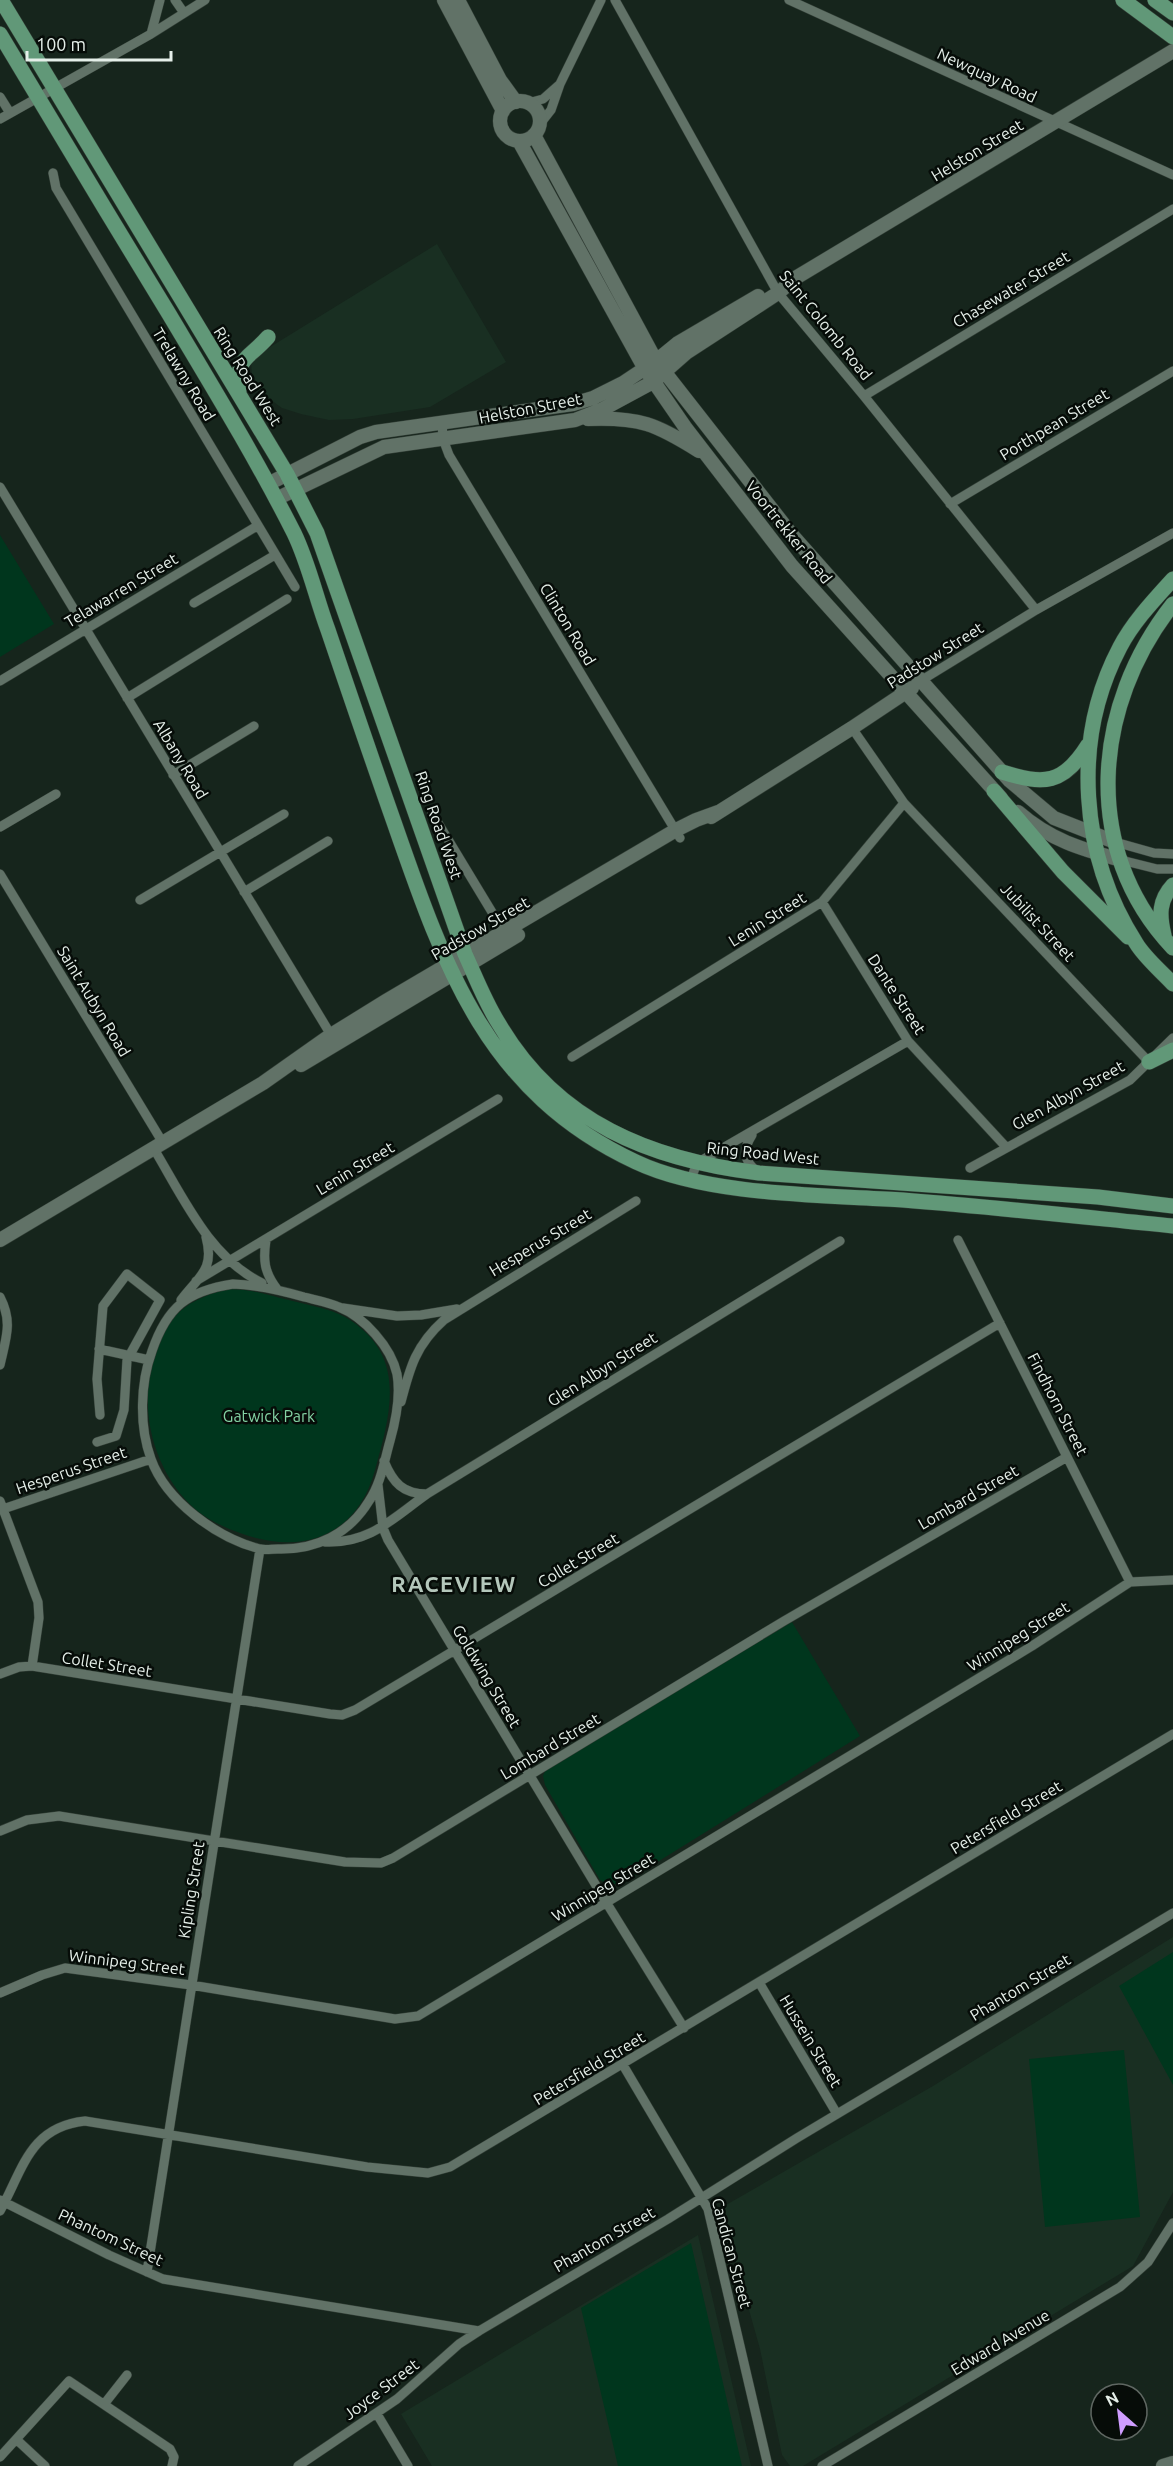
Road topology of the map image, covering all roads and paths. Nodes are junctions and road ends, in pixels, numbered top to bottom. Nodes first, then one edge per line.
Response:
1 (1, 0) edge
2 (160, 0) edge
3 (175, 0) edge
4 (205, 0) edge
5 (444, 0) edge
6 (458, 0) edge
7 (601, 0) edge
8 (615, 0) edge
9 (789, 0) edge
10 (1123, 0) edge
11 (1155, 0) edge
12 (184, 13) junction
13 (1173, 13) edge
14 (0, 34) edge
15 (151, 34) junction
16 (1173, 37) edge
17 (1173, 51) edge
18 (560, 84) junction
19 (53, 88) junction
20 (0, 97) edge
21 (38, 97) junction
22 (522, 102) junction
23 (503, 111) junction
24 (10, 113) junction
25 (0, 119) edge
26 (1055, 123) junction
27 (537, 130) junction
28 (519, 141) junction
29 (53, 173) dead end
30 (1173, 175) edge
31 (1173, 209) edge
32 (775, 289) junction
33 (268, 337) dead end
34 (651, 365) junction
35 (1173, 371) edge
36 (665, 374) junction
37 (653, 382) junction
38 (864, 396) junction
39 (239, 397) junction
40 (575, 420) junction
41 (442, 421) junction
42 (443, 439) junction
43 (711, 459) junction
44 (287, 474) junction
45 (268, 484) junction
46 (0, 488) edge
47 (295, 489) junction
48 (276, 499) junction
49 (950, 504) junction
50 (257, 526) junction
51 (1173, 533) edge
52 (275, 555) junction
53 (1173, 579) edge
54 (295, 587) dead end
55 (287, 599) dead end
56 (194, 603) dead end
57 (1173, 604) edge
58 (1036, 610) junction
59 (85, 629) junction
60 (922, 680) junction
61 (0, 681) edge
62 (906, 692) junction
63 (127, 698) junction
64 (254, 726) dead end
65 (852, 728) junction
66 (1090, 740) junction
67 (1002, 772) junction
68 (173, 775) junction
69 (994, 791) junction
70 (56, 794) dead end
71 (904, 803) junction
72 (432, 813) dead end
73 (284, 814) dead end
74 (0, 827) edge
75 (678, 834) junction
76 (1094, 835) junction
77 (328, 841) dead end
78 (1115, 842) junction
79 (219, 851) junction
80 (1098, 854) junction
81 (1173, 854) edge
82 (1121, 861) junction
83 (1173, 869) edge
84 (0, 874) edge
85 (1173, 885) edge
86 (244, 892) junction
87 (140, 900) dead end
88 (822, 902) junction
89 (504, 932) junction
90 (1169, 944) edge
91 (1137, 945) junction
92 (467, 958) junction
93 (451, 969) junction
94 (1173, 984) edge
95 (1173, 1038) edge
96 (334, 1040) junction
97 (908, 1041) junction
98 (1173, 1050) edge
99 (572, 1057) dead end
100 (1149, 1062) junction
101 (498, 1099) dead end
102 (753, 1133) junction
103 (158, 1146) junction
104 (1006, 1147) junction
105 (697, 1164) junction
106 (970, 1168) dead end
107 (759, 1173) junction
108 (691, 1179) junction
109 (636, 1201) dead end
110 (1168, 1205) edge
111 (1173, 1226) edge
112 (205, 1233) junction
113 (0, 1240) edge
114 (266, 1240) junction
115 (958, 1240) dead end
116 (840, 1241) dead end
117 (228, 1261) junction
118 (196, 1281) junction
119 (273, 1288) junction
120 (0, 1297) edge
121 (341, 1307) junction
122 (459, 1308) junction
123 (168, 1316) junction
124 (1000, 1323) junction
125 (99, 1349) junction
126 (129, 1356) junction
127 (149, 1360) junction
128 (0, 1365) edge
129 (100, 1415) dead end
130 (397, 1417) junction
131 (96, 1442) dead end
132 (1067, 1457) junction
133 (151, 1459) junction
134 (384, 1461) junction
135 (378, 1485) junction
136 (427, 1494) junction
137 (1, 1506) edge
138 (383, 1528) junction
139 (325, 1542) junction
140 (260, 1549) junction
141 (1173, 1580) edge
142 (1130, 1582) junction
143 (454, 1652) junction
144 (32, 1666) junction
145 (0, 1674) edge
146 (236, 1700) junction
147 (1173, 1734) edge
148 (529, 1775) junction
149 (0, 1831) edge
150 (213, 1842) junction
151 (606, 1902) junction
152 (1173, 1912) edge
153 (760, 1984) junction
154 (191, 1985) junction
155 (0, 1993) edge
156 (684, 2028) junction
157 (623, 2065) junction
158 (837, 2114) junction
159 (169, 2134) junction
160 (702, 2195) junction
161 (2, 2205) edge
162 (1173, 2223) edge
163 (147, 2272) junction
164 (479, 2331) junction
165 (127, 2375) dead end
166 (105, 2403) junction
167 (377, 2414) junction
168 (17, 2440) junction
169 (0, 2457) edge
170 (1173, 2463) edge
171 (175, 2464) edge
172 (45, 2466) edge
173 (298, 2466) edge
174 (408, 2466) edge
175 (768, 2466) edge
176 (822, 2466) edge
177 (1163, 2466) edge

1 - 19 main road, Ring Road West
2 - 15 street
3 - 12 street
4 - 12 street
5 - 23 street, Voortrekker Road
6 - 22 street, Voortrekker Road
7 - 18 street
8 - 32 street, Saint Colomb Road
9 - 26 street, Newquay Road
10 - 16 main road
11 - 13 main road
12 - 15 street
14 - 21 main road
15 - 19 street
17 - 26 street, Helston Street
18 - 22 street
18 - 27 street
19 - 21 street
19 - 39 main road, Ring Road West
20 - 24 street
21 - 24 street
21 - 45 main road
22 - 23 street
22 - 27 street, Voortrekker Road
23 - 28 street, Voortrekker Road
24 - 25 street
26 - 30 street, Newquay Road
26 - 32 street, Helston Street
27 - 28 street
27 - 34 street, Voortrekker Road
28 - 34 street, Voortrekker Road
29 - 50 street, Trelawny Road
31 - 38 street, Chasewater Street
32 - 34 street, Helston Street
32 - 36 street, Helston Street
32 - 38 street, Saint Colomb Road
33 - 39 main road
34 - 36 street, Voortrekker Road
34 - 37 street, Voortrekker Road
34 - 41 street, Helston Street
35 - 49 street, Porthpean Street
36 - 37 street, Helston Street
36 - 60 street, Voortrekker Road
37 - 40 street, Helston Street
37 - 43 street, Voortrekker Road
38 - 49 street, Saint Colomb Road
39 - 44 main road, Ring Road West
40 - 42 street, Helston Street
40 - 43 street
41 - 42 street, Clinton Road
41 - 44 street, Helston Street
42 - 47 street, Helston Street
42 - 75 street, Clinton Road
43 - 62 street, Voortrekker Road
44 - 45 street, Helston Street
44 - 47 main road, Ring Road West
45 - 48 main road
46 - 59 street, Albany Road
47 - 48 street, Helston Street
47 - 92 main road, Ring Road West
48 - 93 main road
49 - 58 street, Saint Colomb Road
50 - 52 street, Trelawny Road
50 - 59 street, Telawarren Street
51 - 58 street, Padstow Street
52 - 54 street, Trelawny Road
52 - 56 street
53 - 66 main road
55 - 63 street
57 - 78 main road
58 - 60 street, Padstow Street
59 - 61 street, Telawarren Street
59 - 63 street, Albany Road
60 - 62 street, Padstow Street
60 - 67 street, Voortrekker Road
62 - 65 street, Padstow Street
62 - 69 street, Voortrekker Road
63 - 68 street, Albany Road
64 - 68 street
65 - 71 street
65 - 75 street, Padstow Street
66 - 67 main road
66 - 76 main road
67 - 76 street, Voortrekker Road
68 - 79 street, Albany Road
69 - 80 street, Voortrekker Road
69 - 91 main road
70 - 74 street
71 - 88 street, Lenin Street
71 - 100 street, Jubilist Street
72 - 89 street
73 - 79 street
75 - 89 street, Padstow Street
75 - 92 street, Padstow Street
76 - 78 street, Voortrekker Road
76 - 80 main road
77 - 86 street
78 - 81 street
78 - 82 main road
79 - 86 street, Albany Road
79 - 87 street
80 - 82 street, Voortrekker Road
80 - 91 main road
82 - 83 street
82 - 90 main road
84 - 103 street, Saint Aubyn Road
85 - 90 main road
86 - 96 street, Albany Road
88 - 97 street, Dante Street
88 - 99 street, Lenin Street
89 - 92 street, Padstow Street
91 - 94 main road
92 - 93 street, Padstow Street
92 - 105 main road, Ring Road West
93 - 96 street, Padstow Street
93 - 108 main road
95 - 100 street, Glen Albyn Street
96 - 103 street, Padstow Street
97 - 102 street
97 - 104 street, Dante Street
98 - 100 main road
100 - 104 street, Glen Albyn Street
101 - 114 street, Lenin Street
102 - 105 street
102 - 107 street
103 - 112 street, Saint Aubyn Road
103 - 113 street, Padstow Street
104 - 106 street, Glen Albyn Street
105 - 107 main road, Ring Road West
105 - 108 street
107 - 110 main road, Ring Road West
108 - 111 main road
109 - 122 street, Hesperus Street
112 - 117 street, Saint Aubyn Road
112 - 118 street
114 - 117 street, Lenin Street
114 - 119 street
115 - 124 street, Findhorn Street
116 - 136 street, Glen Albyn Street
117 - 118 street, Lenin Street
117 - 119 street, Saint Aubyn Road
118 - 123 street
119 - 121 street
119 - 123 street
120 - 128 street
121 - 122 street, Hesperus Street
121 - 130 street
122 - 130 street, Hesperus Street
123 - 127 street, Hesperus Street
124 - 132 street, Findhorn Street
124 - 143 street, Collet Street
125 - 126 street
125 - 126 street
125 - 129 street
126 - 127 street
126 - 131 street
127 - 133 street, Hesperus Street
130 - 134 street, Hesperus Street
132 - 142 street, Findhorn Street
132 - 148 street, Lombard Street
133 - 137 street, Hesperus Street
133 - 140 street, Hesperus Street
134 - 135 street, Hesperus Street
134 - 136 street
135 - 138 street, Goldwing Street
135 - 139 street
136 - 138 street, Glen Albyn Street
137 - 144 street
138 - 139 street, Glen Albyn Street
138 - 143 street, Goldwing Street
139 - 140 street, Hesperus Street
140 - 146 street, Kipling Street
141 - 142 street
142 - 151 street, Winnipeg Street
143 - 146 street, Collet Street
143 - 148 street, Goldwing Street
144 - 145 street, Collet Street
144 - 146 street, Collet Street
146 - 150 street, Kipling Street
147 - 153 street, Petersfield Street
148 - 150 street, Lombard Street
148 - 151 street, Goldwing Street
149 - 150 street, Lombard Street
150 - 154 street, Kipling Street
151 - 154 street, Winnipeg Street
151 - 156 street, Goldwing Street
152 - 158 street, Phantom Street
153 - 156 street, Petersfield Street
153 - 158 street, Hussein Street
154 - 155 street, Winnipeg Street
154 - 159 street, Kipling Street
156 - 157 street, Petersfield Street
157 - 159 street, Petersfield Street
157 - 160 street, Candican Street
158 - 160 street, Phantom Street
159 - 161 street, Petersfield Street
159 - 163 street, Kipling Street
160 - 164 street, Phantom Street
160 - 175 street, Candican Street
161 - 163 street, Phantom Street
162 - 176 street, Edward Avenue
163 - 164 street, Phantom Street
164 - 167 street, Joyce Street
165 - 166 street
166 - 168 street
166 - 171 street
167 - 173 street, Joyce Street
167 - 174 street
168 - 169 street
168 - 172 street
170 - 177 street

